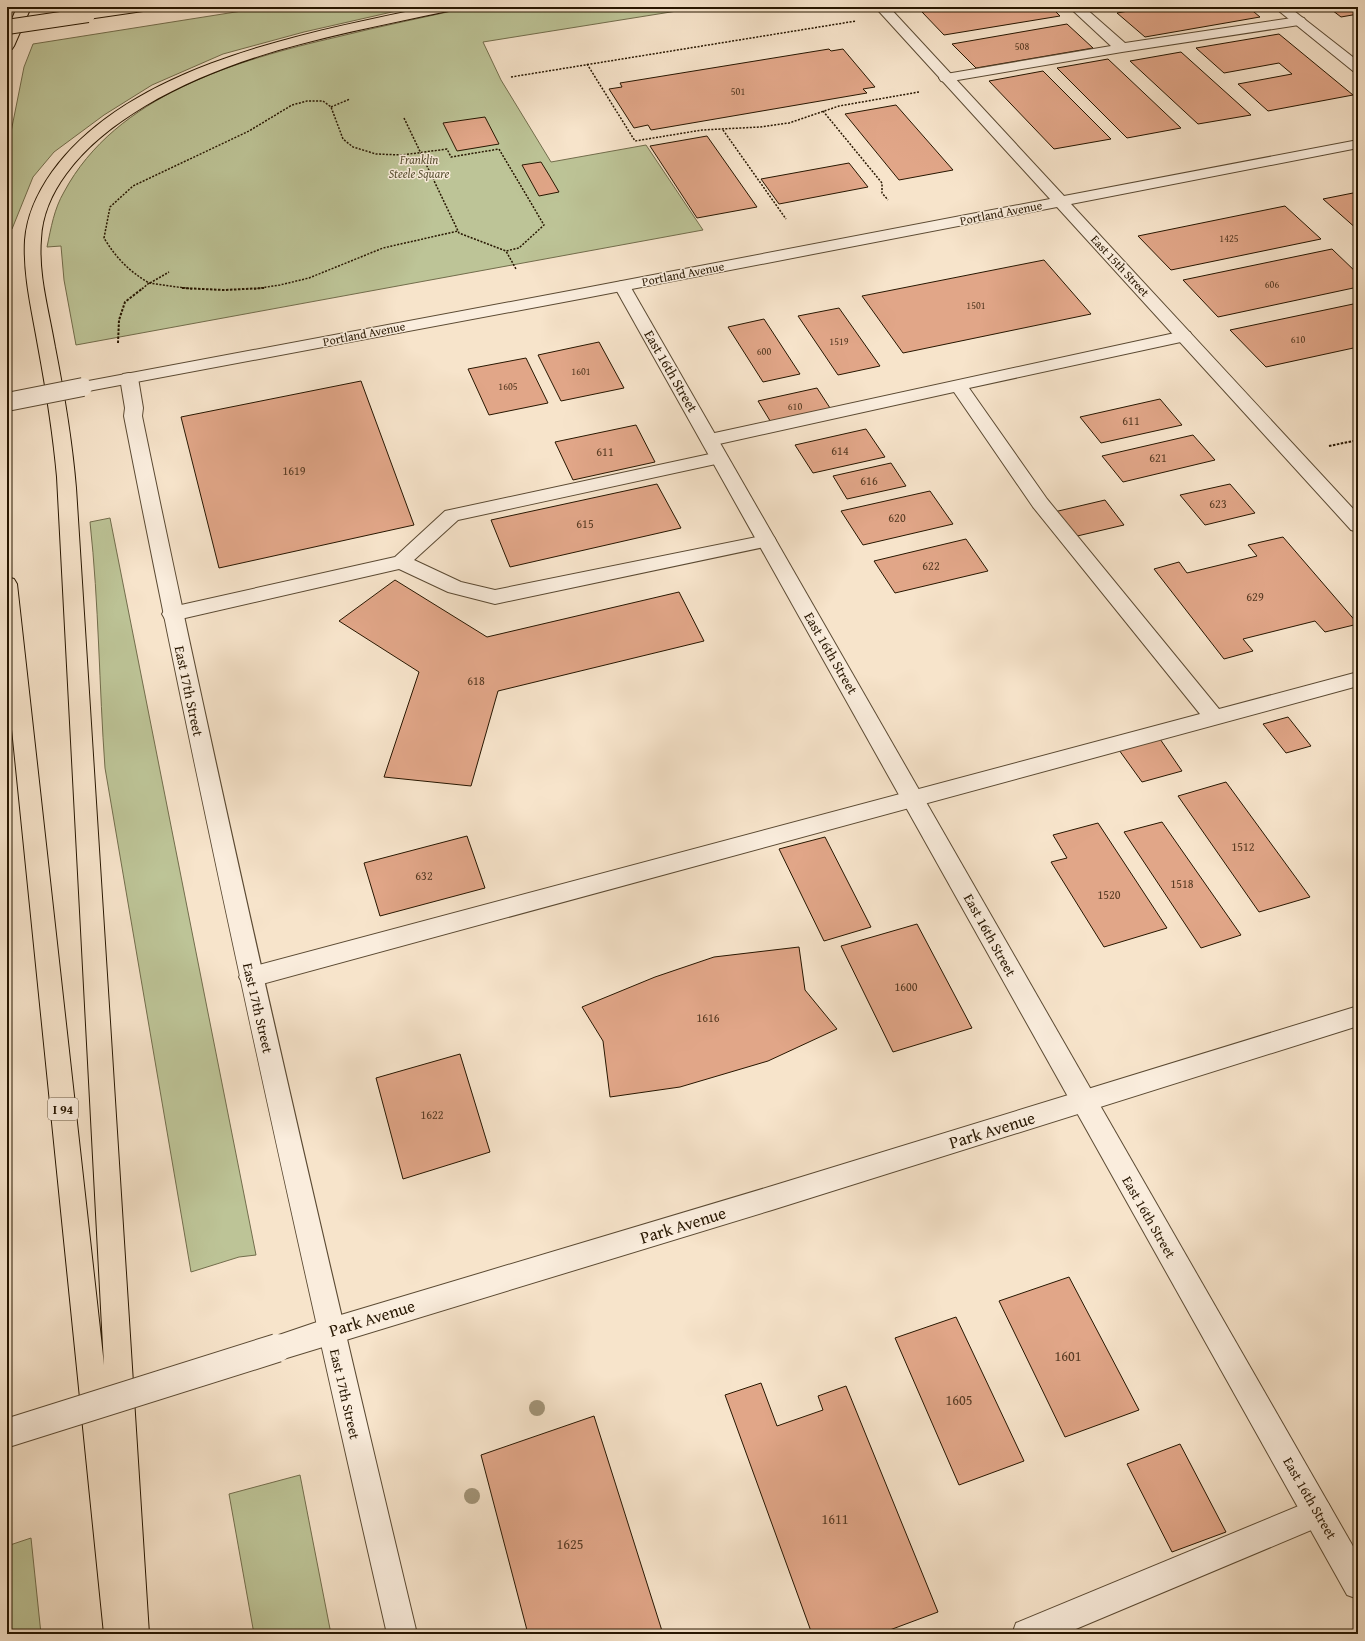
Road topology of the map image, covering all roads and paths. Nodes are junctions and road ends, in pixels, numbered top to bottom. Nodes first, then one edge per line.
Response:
1 (24, 7) edge
2 (143, 7) edge
3 (448, 7) edge
4 (882, 7) edge
5 (1076, 7) edge
6 (1281, 7) edge
7 (858, 21) dead end
8 (1299, 21) junction
9 (7, 28) edge
10 (7, 46) edge
11 (1122, 48) junction
12 (587, 64) junction
13 (1358, 68) edge
14 (511, 77) dead end
15 (946, 78) junction
16 (921, 92) dead end
17 (350, 99) dead end
18 (331, 107) junction
19 (823, 111) junction
20 (404, 118) dead end
21 (723, 129) junction
22 (1358, 144) edge
23 (420, 153) junction
24 (888, 200) dead end
25 (1060, 202) junction
26 (786, 219) dead end
27 (458, 231) junction
28 (506, 251) junction
29 (516, 269) dead end
30 (169, 272) dead end
31 (149, 283) junction
32 (622, 286) junction
33 (1184, 336) junction
34 (118, 343) dead end
35 (129, 378) junction
36 (959, 386) junction
37 (7, 402) edge
38 (1358, 440) edge
39 (1329, 446) dead end
40 (715, 449) junction
41 (1358, 526) edge
42 (766, 541) junction
43 (401, 562) junction
44 (7, 584) edge
45 (172, 614) junction
46 (1358, 679) edge
47 (1215, 718) junction
48 (912, 799) junction
49 (251, 977) junction
50 (1358, 1016) edge
51 (1084, 1102) junction
52 (331, 1330) junction
53 (7, 1433) edge
54 (1318, 1513) junction
55 (1358, 1584) edge
56 (119, 1634) edge
57 (134, 1634) edge
58 (402, 1634) edge
59 (1027, 1634) edge

1 - 10 highway
2 - 9 highway, bridge
3 - 57 highway
4 - 15 street, East 15th Street
5 - 11 street
6 - 8 street
7 - 12 path
8 - 11 street
8 - 13 street
11 - 15 street
12 - 14 path
12 - 21 path
15 - 25 street, East 15th Street
16 - 19 path
17 - 18 path
18 - 23 path
18 - 31 path
19 - 21 path
19 - 24 path
20 - 23 path
21 - 26 path
22 - 25 street, Portland Avenue
23 - 27 path
23 - 28 path
25 - 32 street, Portland Avenue
25 - 33 street, East 15th Street
27 - 28 path
27 - 31 path
28 - 29 path
30 - 31 path
31 - 34 path
32 - 35 street, Portland Avenue
32 - 40 street, East 16th Street
33 - 36 street
33 - 41 street, East 15th Street
35 - 37 street, Portland Avenue, bridge
35 - 45 street, East 17th Street
36 - 40 street
36 - 47 street
38 - 39 path
40 - 42 street, East 16th Street
40 - 43 street
42 - 43 street
42 - 48 street, East 16th Street
43 - 45 street
44 - 56 highway, I 94
45 - 49 street, East 17th Street
46 - 47 street
47 - 48 street
48 - 49 street
48 - 51 street, East 16th Street
49 - 52 street, East 17th Street
50 - 51 street, Park Avenue
51 - 52 street, Park Avenue
51 - 54 street, East 16th Street
52 - 53 street, Park Avenue, bridge
52 - 58 street, East 17th Street
54 - 55 street, East 16th Street
54 - 59 street

